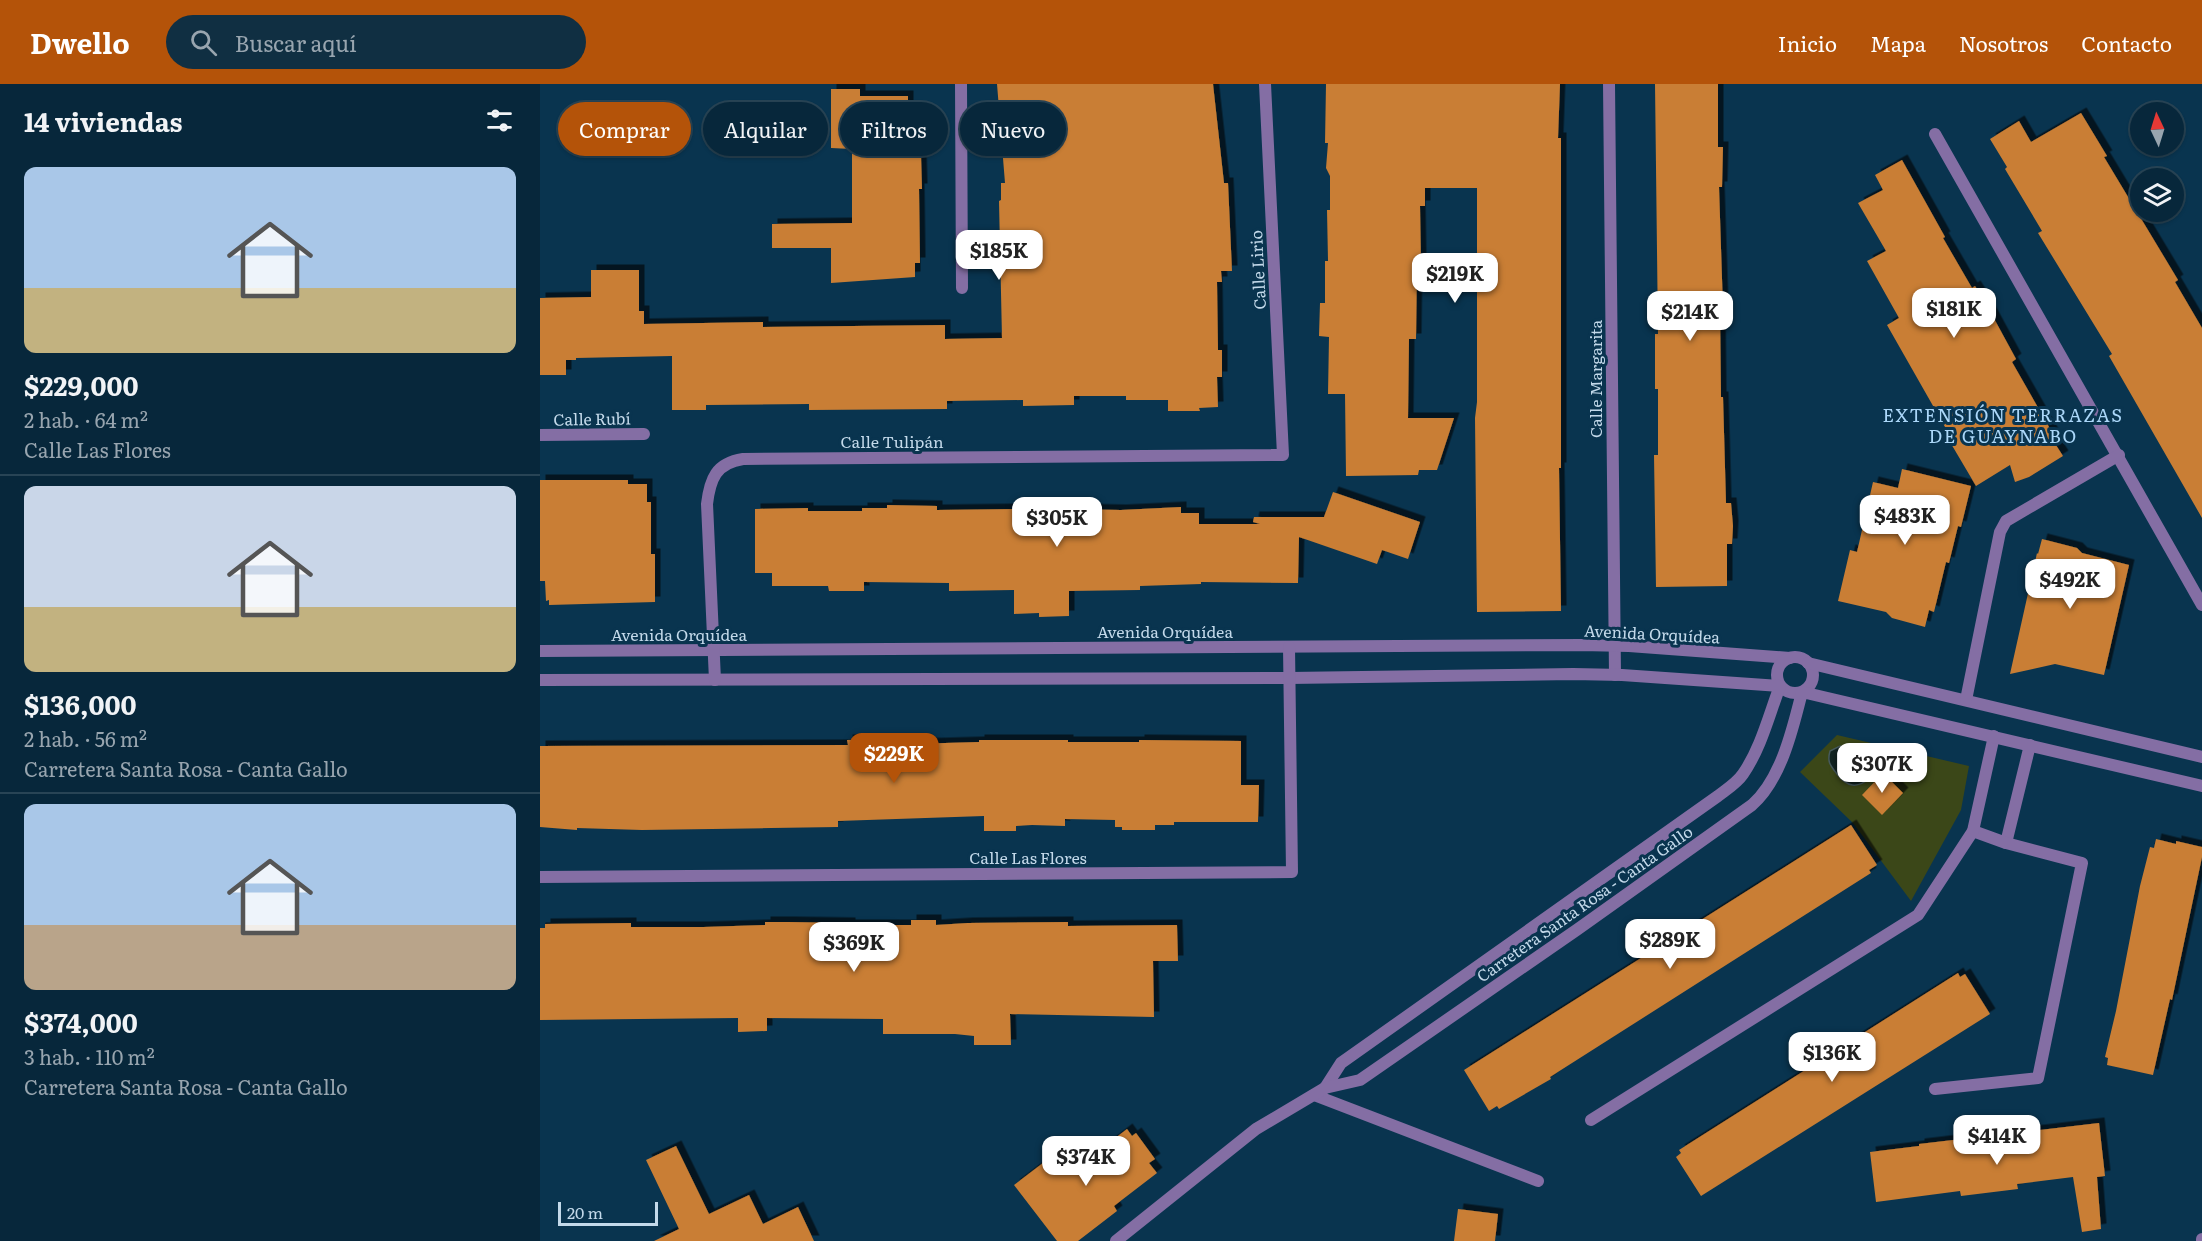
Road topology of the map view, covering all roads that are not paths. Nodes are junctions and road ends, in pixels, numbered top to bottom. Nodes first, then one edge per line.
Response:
1 (961, 84) edge
2 (1265, 84) edge
3 (1609, 84) edge
4 (1935, 134) dead end
5 (962, 288) dead end
6 (644, 434) dead end
7 (540, 435) edge
8 (1283, 455) joint
9 (2119, 455) junction
10 (2202, 604) edge
11 (1614, 646) junction
12 (1289, 647) junction
13 (714, 650) junction
14 (540, 651) edge
15 (1790, 658) junction
16 (1808, 663) junction
17 (1615, 675) junction
18 (1289, 678) junction
19 (540, 680) edge
20 (715, 680) junction
21 (1780, 686) junction
22 (1802, 692) junction
23 (1965, 700) junction
24 (1994, 736) junction
25 (2030, 745) junction
26 (2202, 757) edge
27 (2202, 786) edge
28 (1973, 831) junction
29 (2006, 843) junction
30 (540, 877) edge
31 (1325, 1088) junction
32 (1935, 1089) dead end
33 (1314, 1095) junction
34 (1591, 1120) dead end
35 (1538, 1181) dead end
36 (1116, 1241) edge

1 - 5 street
2 - 8 street, Calle Lirio
3 - 11 street, Calle Margarita
4 - 9 street
6 - 7 street, Calle Rubí
8 - 13 street, Calle Tulipán
9 - 10 street
9 - 23 street
11 - 12 street, Avenida Orquídea
11 - 15 street, Avenida Orquídea
11 - 17 street, Calle Margarita
12 - 13 street, Avenida Orquídea
12 - 18 street, Calle Las Flores
13 - 14 street, Avenida Orquídea
13 - 20 street, Calle Tulipán
15 - 16 street
15 - 21 street
16 - 22 street
16 - 23 street
17 - 18 street
17 - 21 street
18 - 20 street
18 - 30 street, Calle Las Flores
19 - 20 street
21 - 22 street
21 - 31 street, Carretera Santa Rosa - Canta Gallo
22 - 24 street
22 - 31 street, Carretera Santa Rosa - Canta Gallo
23 - 26 street
24 - 25 street
24 - 28 street
25 - 27 street
25 - 29 street
28 - 29 street
28 - 34 street
29 - 32 street
31 - 33 street, Carretera Santa Rosa - Canta Gallo
33 - 35 street
33 - 36 street, Carretera Santa Rosa - Canta Gallo

